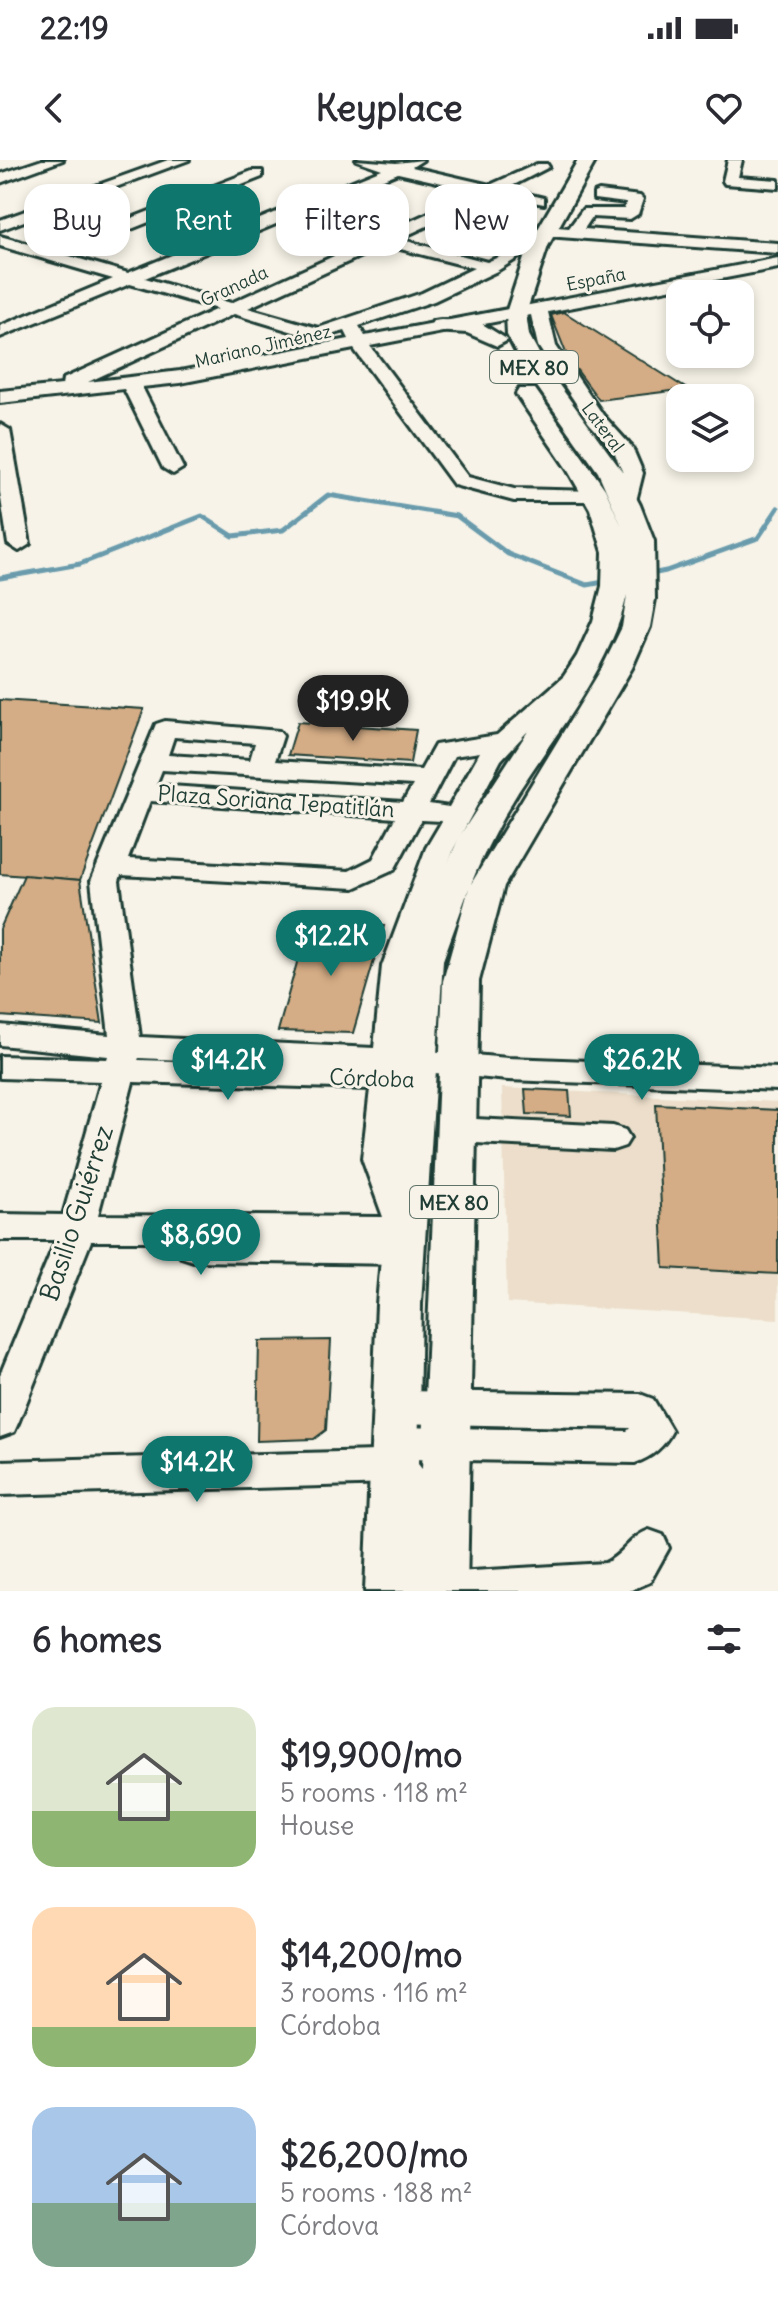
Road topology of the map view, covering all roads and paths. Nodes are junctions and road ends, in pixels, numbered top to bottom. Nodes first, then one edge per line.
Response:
1 (56, 160) edge
2 (182, 160) edge
3 (363, 160) edge
4 (416, 160) edge
5 (735, 160) edge
6 (397, 169) junction
7 (257, 174) dead end
8 (562, 178) edge
9 (0, 179) edge
10 (361, 184) edge
11 (463, 184) edge
12 (526, 184) edge
13 (526, 184) edge
14 (778, 184) edge
15 (599, 196) junction
16 (588, 212) junction
17 (537, 218) edge
18 (276, 219) edge
19 (130, 224) edge
20 (0, 225) edge
21 (546, 231) junction
22 (573, 233) junction
23 (0, 241) edge
24 (409, 246) edge
25 (24, 248) edge
26 (778, 248) edge
27 (50, 256) edge
28 (347, 256) edge
29 (513, 256) joint
30 (778, 263) edge
31 (491, 268) junction
32 (131, 279) junction
33 (400, 307) junction
34 (232, 309) junction
35 (539, 311) junction
36 (505, 314) junction
37 (358, 322) junction
38 (441, 326) junction
39 (0, 332) edge
40 (319, 334) junction
41 (497, 340) junction
42 (359, 343) junction
43 (131, 384) junction
44 (67, 386) junction
45 (0, 388) edge
46 (0, 397) edge
47 (0, 430) edge
48 (173, 468) dead end
49 (596, 497) junction
50 (6, 499) edge
51 (627, 505) junction
52 (19, 544) dead end
53 (629, 582) junction
54 (577, 678) junction
55 (505, 741) junction
56 (429, 778) junction
57 (140, 792) junction
58 (411, 811) junction
59 (440, 813) dead end
60 (112, 866) junction
61 (419, 902) junction
62 (425, 960) junction
63 (0, 1035) edge
64 (123, 1059) junction
65 (0, 1067) edge
66 (420, 1070) junction
67 (778, 1079) edge
68 (456, 1130) junction
69 (613, 1138) dead end
70 (0, 1227) edge
71 (74, 1237) junction
72 (404, 1240) junction
73 (0, 1245) edge
74 (399, 1304) junction
75 (448, 1409) junction
76 (0, 1421) edge
77 (393, 1439) junction
78 (0, 1478) edge
79 (649, 1548) dead end
80 (390, 1591) edge
81 (432, 1591) edge
82 (442, 1591) edge
83 (455, 1591) edge

1 - 9 street
2 - 20 street
3 - 6 street
4 - 6 street
5 - 14 street
6 - 10 street
6 - 11 street
7 - 19 street
8 - 12 street, Granada
8 - 13 street
8 - 15 street
8 - 16 street
8 - 17 main road, MEX 80
8 - 21 main road, MEX 80
15 - 16 street
15 - 16 street
16 - 22 street
18 - 32 street
21 - 22 street
21 - 36 main road, MEX 80
22 - 26 street
23 - 25 street
24 - 31 street
27 - 32 street
28 - 34 street, Granada
29 - 31 street, Mariano Jiménez
29 - 36 main road, MEX 80
30 - 35 street, España
31 - 33 street, Mariano Jiménez
32 - 34 street
32 - 39 street
33 - 37 street, Mariano Jiménez
33 - 38 street
34 - 40 street
34 - 44 street, Granada
35 - 36 street, España
35 - 51 street, Lateral
36 - 38 street, España
36 - 41 main road, MEX 80
36 - 51 main road, MEX 80
37 - 40 street, Mariano Jiménez
37 - 42 street
38 - 41 main road
38 - 42 street, España
40 - 42 street
40 - 44 street, Mariano Jiménez
41 - 49 main road, MEX 80
42 - 43 street, España
42 - 49 street
43 - 44 street, España
43 - 48 street
44 - 45 street, Mariano Jiménez
44 - 46 street
47 - 50 street
49 - 53 main road, MEX 80
50 - 52 street
51 - 53 main road, MEX 80
53 - 54 main road, MEX 80
53 - 66 main road, MEX 80
54 - 55 street
54 - 62 main road, MEX 80
55 - 56 street, Plaza Soriana Tepatitlán
55 - 61 street
56 - 57 street, Plaza Soriana Tepatitlán
56 - 58 street, Plaza Soriana Tepatitlán
57 - 58 street, Plaza Soriana Tepatitlán
57 - 60 street, Plaza Soriana Tepatitlán
58 - 59 street, Plaza Soriana Tepatitlán
58 - 60 street, Plaza Soriana Tepatitlán
60 - 64 street, Plaza Soriana Tepatitlán
61 - 62 street
61 - 66 street
62 - 66 main road, MEX 80
63 - 64 street, Córdoba
64 - 65 street, Córdoba
64 - 66 street, Córdoba
64 - 71 street, Basilio Guiérrez
66 - 67 street, Córdoba
66 - 68 main road, MEX 80
66 - 72 main road, MEX 80
68 - 69 street
68 - 75 main road, MEX 80
70 - 71 street
71 - 72 street
71 - 73 street
71 - 76 street, Basilio Guiérrez
72 - 74 main road, MEX 80
74 - 75 main road
74 - 77 main road, MEX 80
75 - 77 street
75 - 82 main road, MEX 80
77 - 78 street
77 - 80 main road, MEX 80
77 - 81 main road
79 - 83 street

